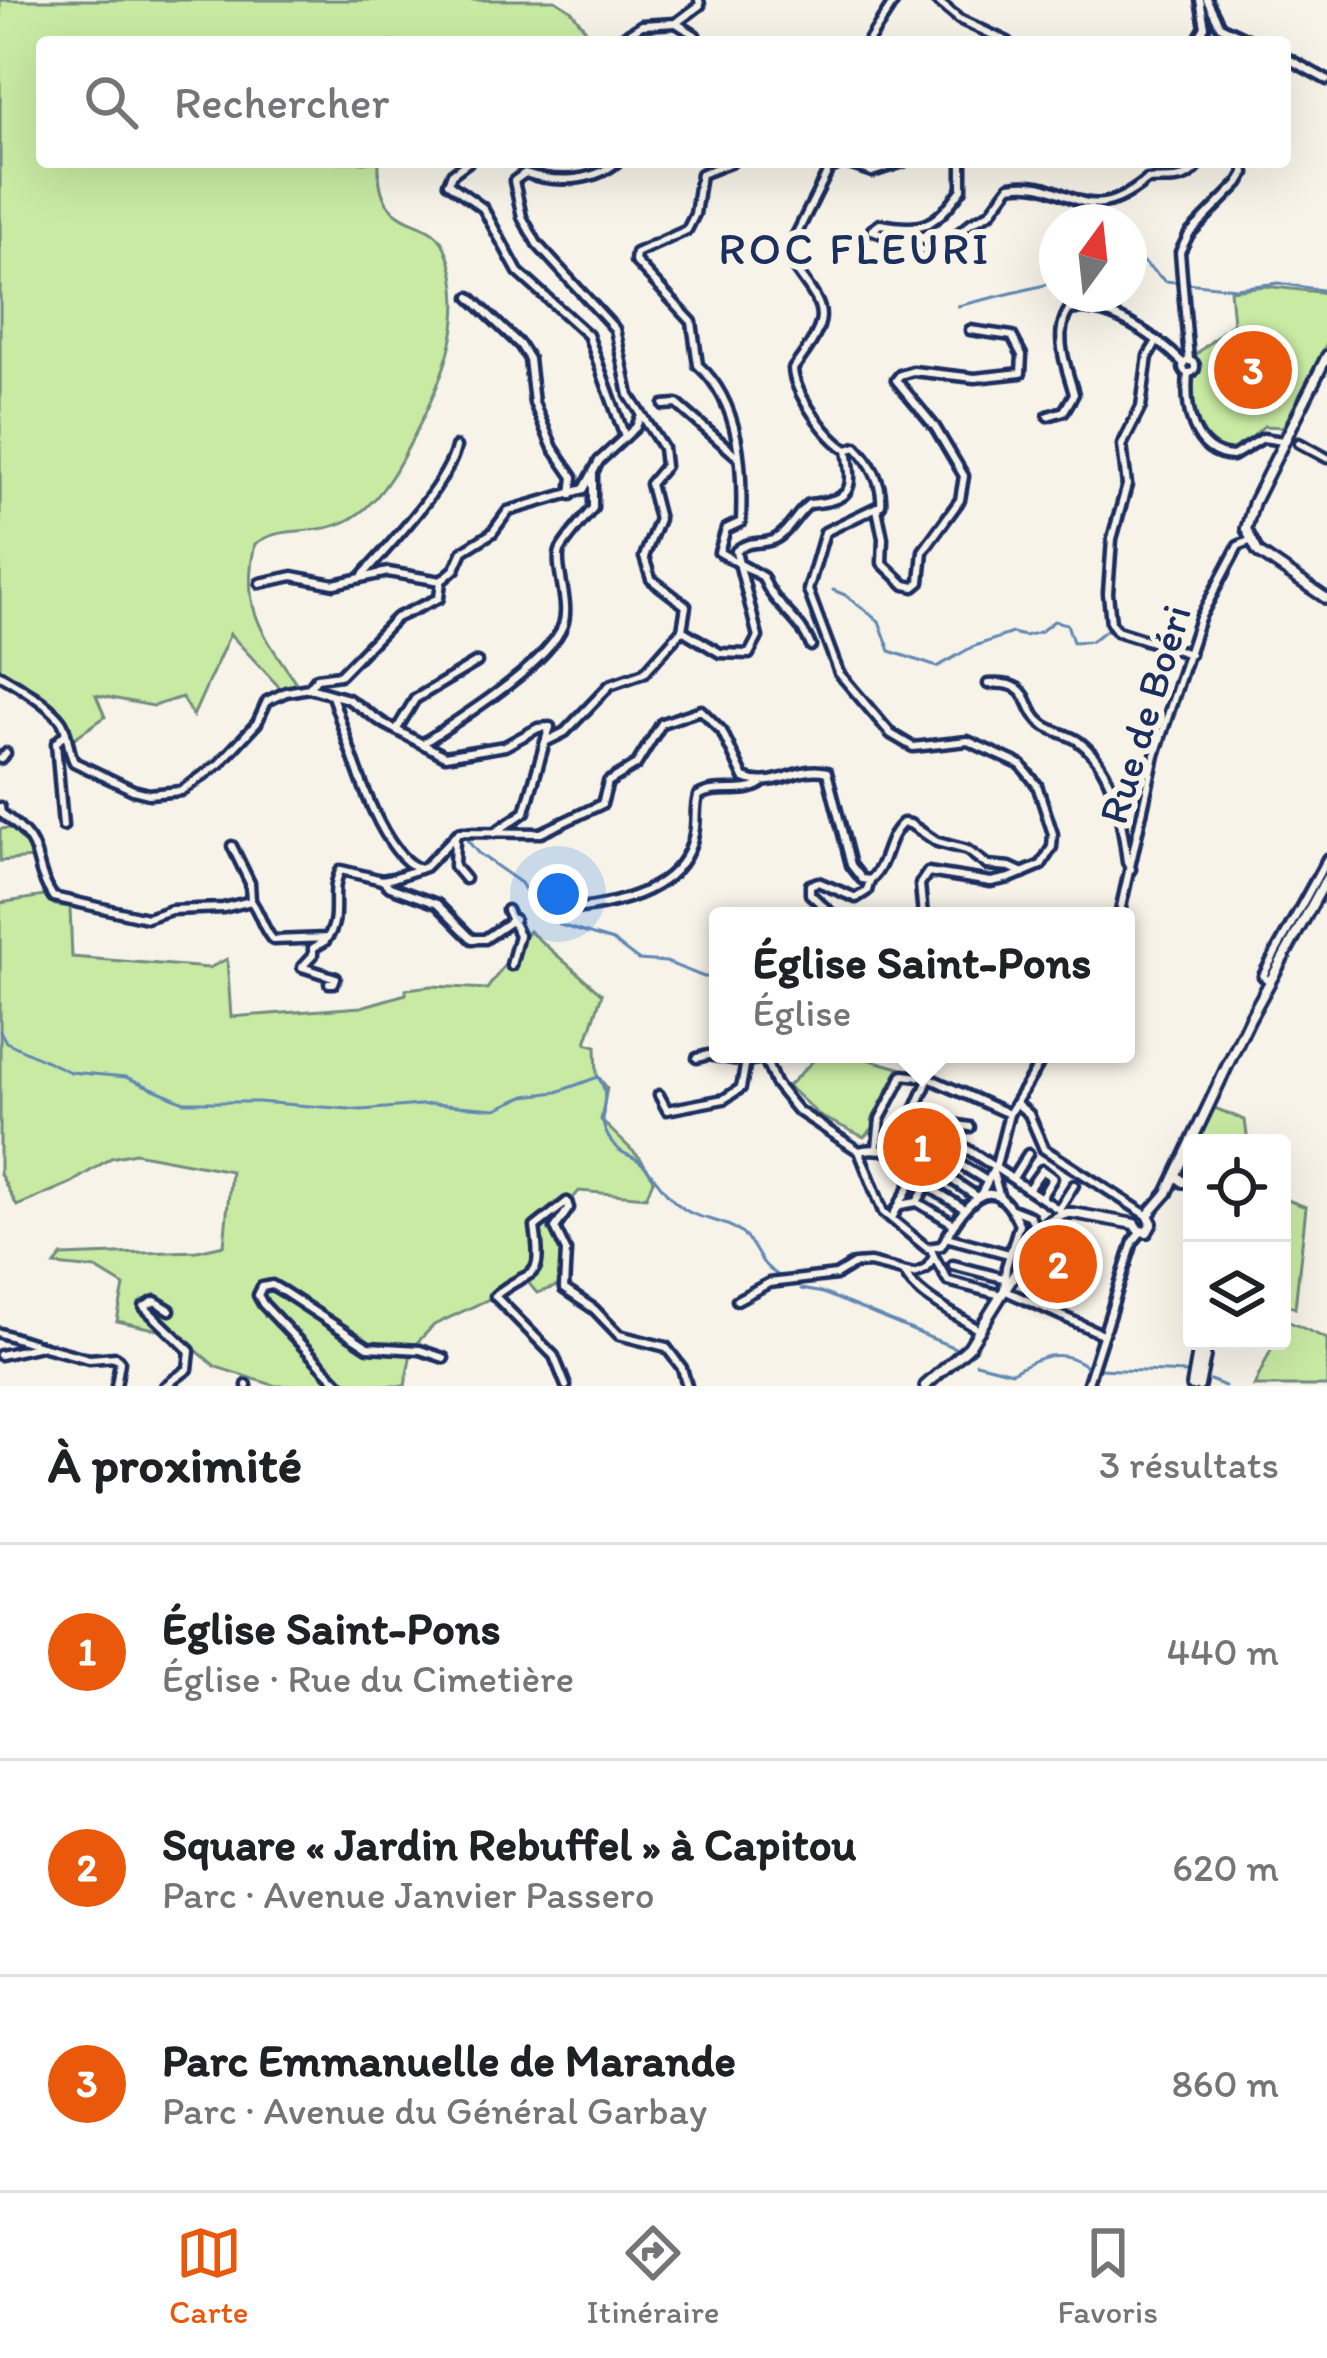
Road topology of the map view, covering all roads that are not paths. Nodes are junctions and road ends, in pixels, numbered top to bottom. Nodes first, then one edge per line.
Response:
1 (699, 0) edge
2 (895, 0) edge
3 (936, 0) edge
4 (1203, 0) edge
5 (676, 23) junction
6 (625, 36) edge
7 (691, 36) edge
8 (872, 36) edge
9 (995, 36) edge
10 (1200, 36) edge
11 (1241, 36) edge
12 (1291, 60) edge
13 (1327, 80) edge
14 (460, 168) edge
15 (610, 168) edge
16 (717, 168) edge
17 (831, 168) edge
18 (860, 168) edge
19 (870, 168) edge
20 (884, 168) edge
21 (962, 168) edge
22 (1196, 168) edge
23 (1244, 168) edge
24 (872, 172) junction
25 (470, 297) dead end
26 (970, 329) dead end
27 (1156, 343) junction
28 (1327, 356) edge
29 (1186, 362) junction
30 (664, 406) dead end
31 (641, 415) junction
32 (1048, 416) dead end
33 (625, 437) junction
34 (1283, 441) junction
35 (1299, 443) dead end
36 (456, 447) dead end
37 (847, 450) junction
38 (1327, 458) edge
39 (741, 459) junction
40 (592, 473) junction
41 (571, 495) junction
42 (878, 509) junction
43 (1250, 541) junction
44 (736, 561) junction
45 (360, 578) junction
46 (441, 581) junction
47 (260, 583) dead end
48 (1327, 599) edge
49 (682, 630) junction
50 (811, 646) dead end
51 (1190, 654) junction
52 (477, 662) dead end
53 (0, 675) edge
54 (988, 684) dead end
55 (309, 688) junction
56 (332, 696) junction
57 (397, 729) junction
58 (65, 734) junction
59 (544, 742) junction
60 (422, 744) junction
61 (761, 784) junction
62 (0, 807) edge
63 (63, 826) dead end
64 (491, 835) junction
65 (455, 836) junction
66 (232, 846) dead end
67 (1327, 859) edge
68 (1131, 868) junction
69 (419, 869) junction
70 (1023, 873) junction
71 (1327, 878) edge
72 (465, 879) dead end
73 (382, 880) junction
74 (870, 880) junction
75 (251, 901) junction
76 (824, 907) edge
77 (922, 907) edge
78 (1121, 907) edge
79 (507, 910) dead end
80 (563, 910) dead end
81 (514, 920) junction
82 (326, 938) junction
83 (511, 964) dead end
84 (1269, 981) junction
85 (329, 983) dead end
86 (709, 1055) edge
87 (698, 1058) dead end
88 (746, 1063) edge
89 (766, 1063) edge
90 (1040, 1063) edge
91 (928, 1078) junction
92 (659, 1095) dead end
93 (1017, 1104) junction
94 (1009, 1114) junction
95 (970, 1127) dead end
96 (1197, 1127) junction
97 (1196, 1134) edge
98 (1196, 1134) edge
99 (877, 1147) junction
100 (860, 1151) junction
101 (1028, 1154) dead end
102 (923, 1161) junction
103 (994, 1168) junction
104 (935, 1169) junction
105 (1183, 1172) edge
106 (1178, 1177) junction
107 (1013, 1178) junction
108 (988, 1181) junction
109 (1183, 1182) edge
110 (926, 1185) junction
111 (1074, 1185) dead end
112 (1029, 1188) junction
113 (979, 1195) junction
114 (1042, 1197) junction
115 (1000, 1198) junction
116 (917, 1202) junction
117 (901, 1205) junction
118 (963, 1208) junction
119 (1012, 1209) junction
120 (1061, 1210) junction
121 (1146, 1215) junction
122 (892, 1218) junction
123 (954, 1224) junction
124 (1138, 1228) junction
125 (1038, 1233) junction
126 (946, 1238) junction
127 (932, 1253) junction
128 (1009, 1254) junction
129 (953, 1264) dead end
130 (905, 1273) junction
131 (1004, 1278) junction
132 (1002, 1292) junction
133 (737, 1300) dead end
134 (170, 1310) dead end
135 (980, 1331) junction
136 (0, 1333) edge
137 (1102, 1334) junction
138 (41, 1346) junction
139 (1202, 1350) edge
140 (0, 1355) edge
141 (444, 1358) dead end
142 (116, 1386) edge
143 (165, 1386) edge
144 (341, 1386) edge
145 (566, 1386) edge
146 (687, 1386) edge
147 (925, 1386) edge
148 (1087, 1386) edge
149 (1196, 1386) edge

1 - 5 street
2 - 8 street
3 - 9 street
4 - 10 street
4 - 11 street
5 - 6 street
5 - 7 street
12 - 13 street
14 - 33 street
15 - 31 street
16 - 39 street
17 - 37 street
18 - 24 street
19 - 24 street
20 - 24 street
21 - 22 street
23 - 29 street
25 - 41 street
26 - 42 street
27 - 29 street
27 - 32 street
27 - 51 street
28 - 34 main road
29 - 34 street
30 - 39 street
31 - 33 street
31 - 49 street
33 - 40 street
34 - 43 main road
35 - 38 street
36 - 45 street
37 - 42 street
37 - 44 street
39 - 44 street
40 - 41 street
40 - 60 street
41 - 46 street
42 - 70 street
43 - 48 main road
43 - 51 street, Rue de Boéri
44 - 49 street
44 - 50 street
45 - 46 street
45 - 47 street
46 - 55 street
49 - 59 street
51 - 68 street, Rue de Boéri
52 - 57 street
53 - 58 street
54 - 68 street
55 - 56 street
55 - 58 street
56 - 57 street
56 - 69 street
57 - 60 street
58 - 63 street
59 - 60 street
59 - 64 street
61 - 64 street
61 - 74 street
61 - 80 street
62 - 75 street
64 - 65 street
65 - 69 street
65 - 72 street
66 - 75 street
67 - 84 street
68 - 78 street, Rue de Boéri
69 - 73 street
70 - 74 street
70 - 77 street
71 - 84 main road
73 - 81 street
73 - 82 street
74 - 76 street
75 - 82 street
79 - 81 street
81 - 83 street
82 - 85 street
84 - 96 main road
86 - 87 street
88 - 92 street
89 - 100 street
90 - 93 street
91 - 94 street
91 - 95 street
91 - 99 street
93 - 94 street
93 - 121 street
94 - 103 street
96 - 97 main road
96 - 98 main road
99 - 100 street
99 - 102 street
100 - 122 street
101 - 107 street
102 - 103 street
102 - 117 street
103 - 107 street
103 - 108 street
103 - 115 street
104 - 108 street
104 - 110 street
104 - 113 street
105 - 106 main road
106 - 109 main road
106 - 121 main road
107 - 112 street
108 - 113 street
110 - 116 street
110 - 118 street
111 - 120 street
112 - 114 street
112 - 114 street
113 - 115 street
113 - 118 street
114 - 120 street
115 - 119 street
116 - 117 street
116 - 123 street
117 - 122 street
118 - 123 street
119 - 125 street
119 - 128 street
120 - 124 main road
120 - 125 main road
121 - 124 main road
121 - 124 main road
122 - 127 street
123 - 126 street
124 - 137 street
125 - 132 main road
126 - 127 street
126 - 128 street
127 - 130 street
127 - 132 street
128 - 131 street
129 - 131 street
130 - 133 street
130 - 135 street
131 - 132 street
132 - 135 main road
132 - 137 street
134 - 143 street
135 - 147 main road
136 - 138 street
137 - 148 street
138 - 140 street
138 - 142 street
139 - 149 main road
141 - 144 street
145 - 146 street

